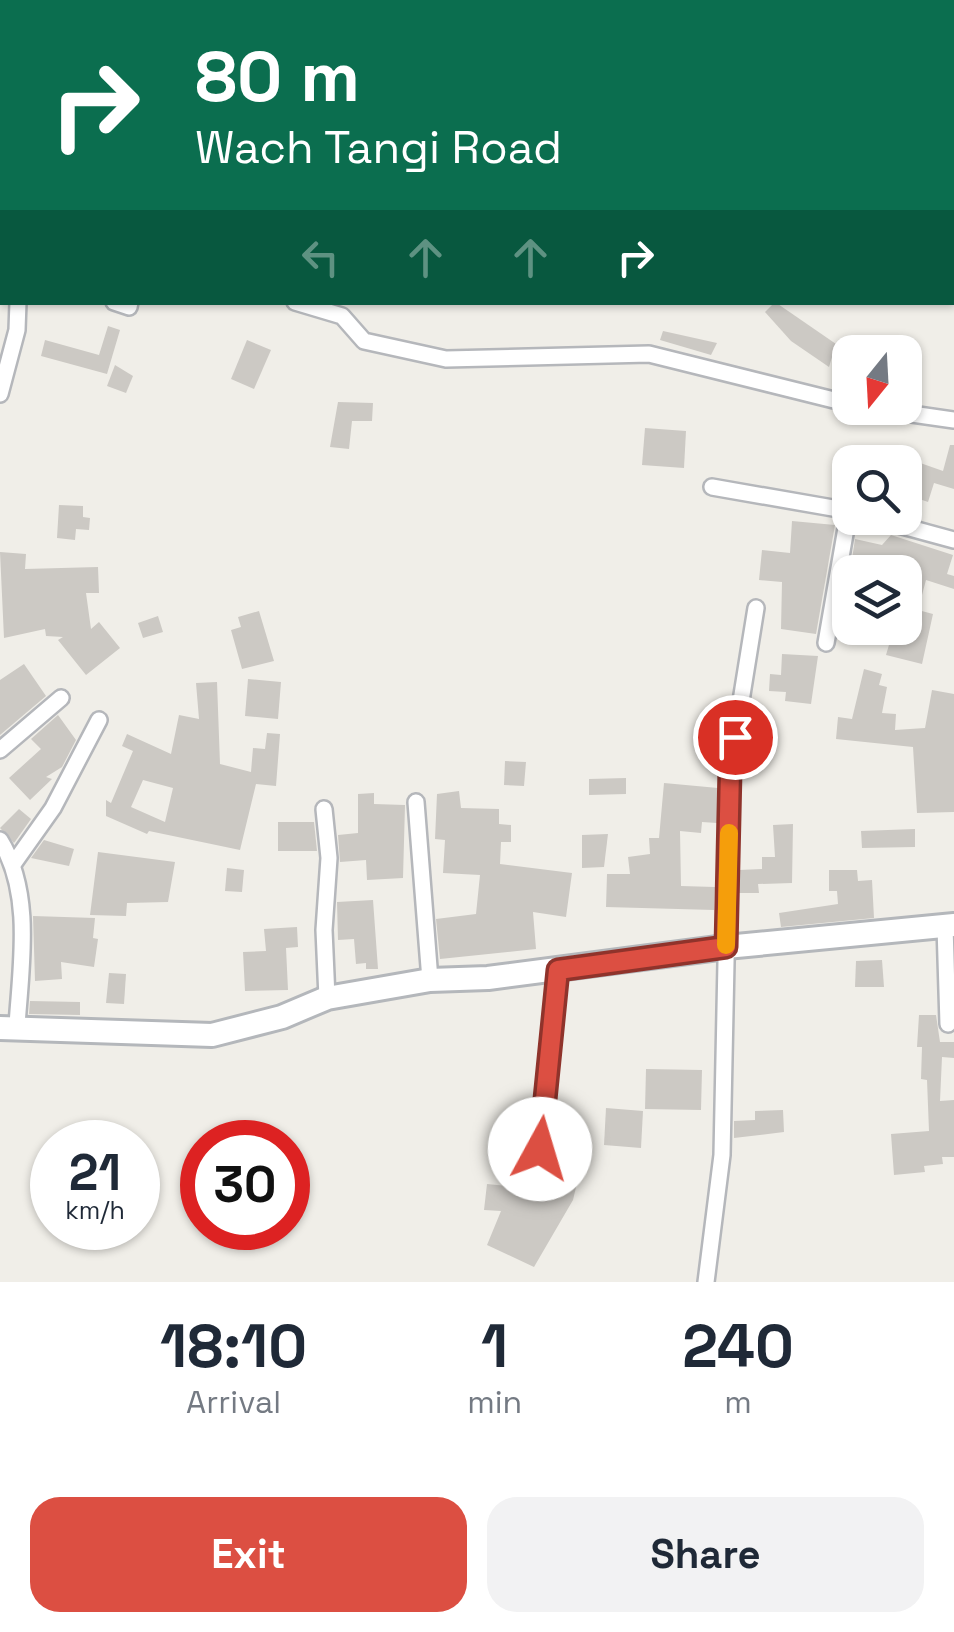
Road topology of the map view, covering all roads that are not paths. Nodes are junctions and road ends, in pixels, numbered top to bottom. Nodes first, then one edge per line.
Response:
1 (18, 305) edge
2 (305, 305) edge
3 (0, 394) edge
4 (832, 400) edge
5 (922, 415) edge
6 (954, 420) edge
7 (712, 487) dead end
8 (832, 508) edge
9 (922, 531) edge
10 (846, 535) edge
11 (954, 540) edge
12 (756, 608) dead end
13 (826, 643) dead end
14 (61, 698) dead end
15 (99, 720) dead end
16 (0, 750) edge
17 (416, 802) dead end
18 (324, 809) dead end
19 (0, 840) edge
20 (14, 863) junction
21 (950, 926) edge
22 (726, 947) junction
23 (558, 970) junction
24 (430, 980) junction
25 (327, 998) junction
26 (948, 1024) dead end
27 (8, 1027) edge
28 (540, 1149) dead end
29 (706, 1282) edge

1 - 3 street
2 - 4 street
5 - 6 street
7 - 8 street
9 - 11 street
10 - 13 street
12 - 22 street
14 - 16 street
15 - 20 street
17 - 24 street
18 - 25 street
19 - 20 street
20 - 27 street
21 - 22 main road
21 - 26 street
22 - 23 main road
22 - 29 street
23 - 24 main road
23 - 28 street
24 - 25 main road
25 - 27 main road

